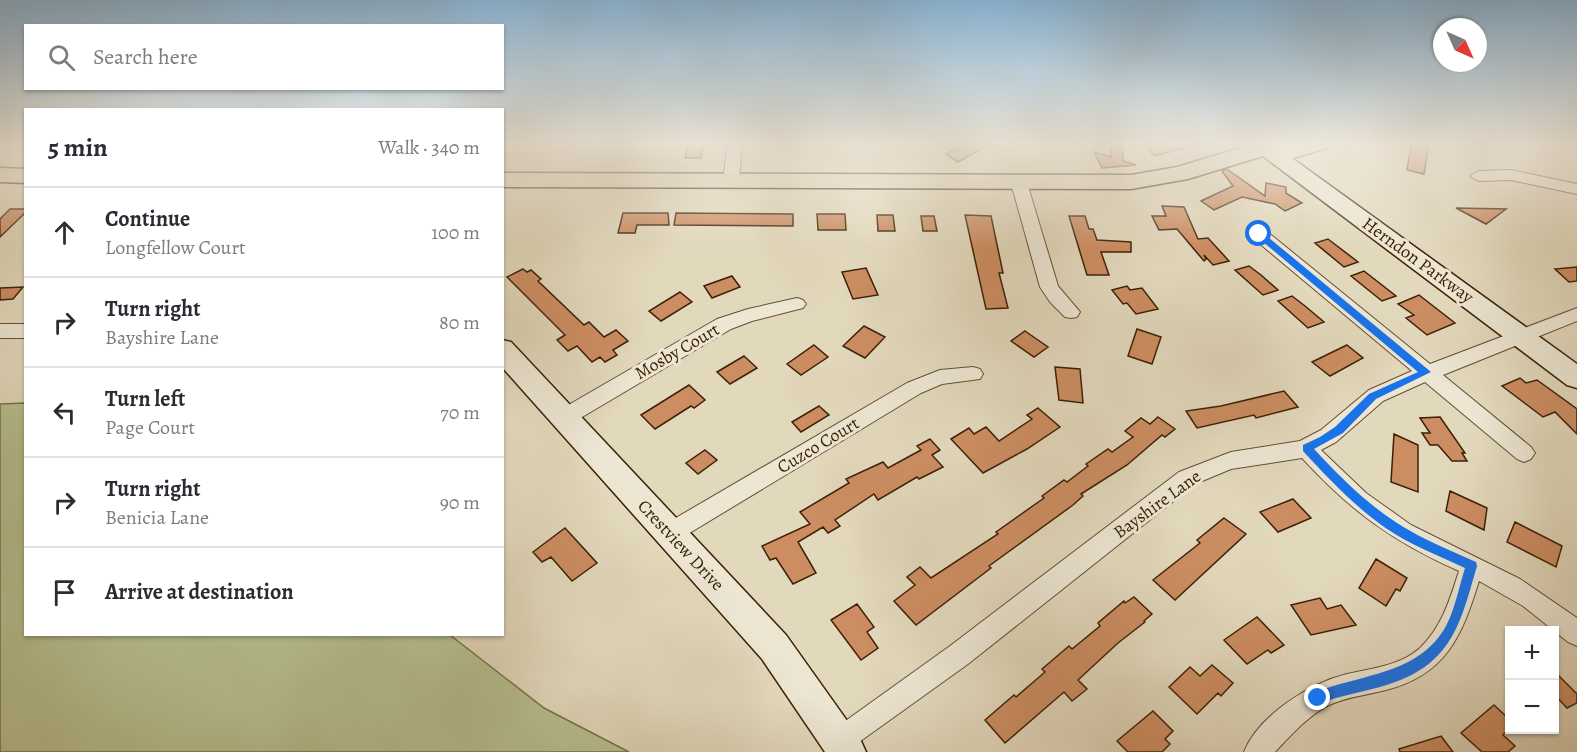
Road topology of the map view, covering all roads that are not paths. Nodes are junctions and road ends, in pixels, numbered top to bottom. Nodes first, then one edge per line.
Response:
1 (1162, 178) edge
2 (1318, 178) edge
3 (1526, 178) edge
4 (504, 180) edge
5 (731, 181) joint
6 (1019, 183) junction
7 (1577, 189) edge
8 (1259, 234) dead end
9 (797, 304) dead end
10 (1071, 312) dead end
11 (1577, 314) edge
12 (0, 331) edge
13 (24, 331) edge
14 (1529, 332) junction
15 (504, 351) edge
16 (1577, 356) edge
17 (1426, 372) junction
18 (973, 374) dead end
19 (1577, 378) edge
20 (565, 417) junction
21 (1306, 448) junction
22 (1524, 453) dead end
23 (670, 533) junction
24 (1472, 566) junction
25 (1577, 634) edge
26 (843, 746) edge
27 (1257, 752) edge

1 - 6 main road
2 - 14 main road, Herndon Parkway
3 - 7 street
4 - 5 main road
5 - 6 main road
6 - 10 street
8 - 17 street
9 - 20 street, Mosby Court
11 - 14 street, Bayshire Lane
12 - 13 street
14 - 16 main road, Herndon Parkway
14 - 17 street, Bayshire Lane
14 - 19 main road, Herndon Parkway
15 - 20 main road, Crestview Drive
17 - 21 street, Bayshire Lane
17 - 22 street
18 - 23 street, Cuzco Court
20 - 23 main road, Crestview Drive
21 - 24 street
21 - 26 street, Bayshire Lane
23 - 26 main road, Crestview Drive
24 - 25 street
24 - 27 street

